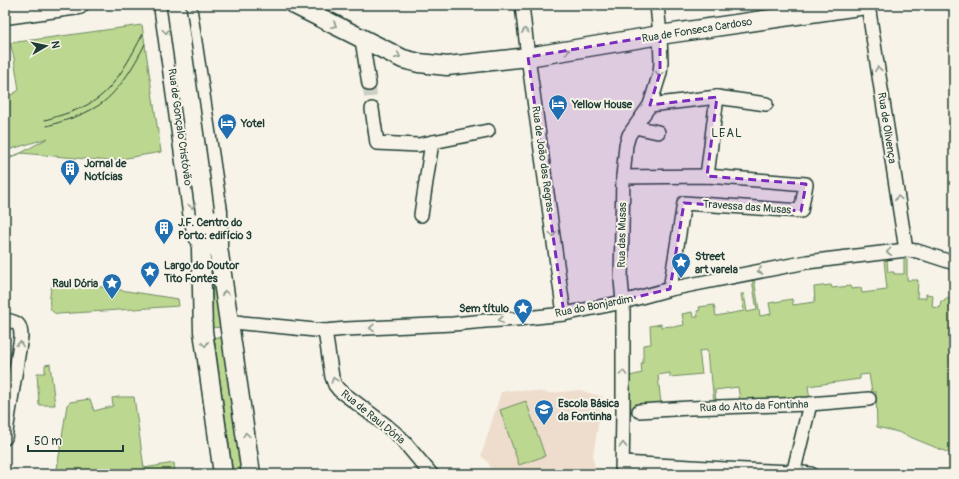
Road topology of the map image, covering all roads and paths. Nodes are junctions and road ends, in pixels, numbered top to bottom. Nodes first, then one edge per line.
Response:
1 (79, 5) edge
2 (162, 5) edge
3 (176, 5) edge
4 (187, 5) edge
5 (522, 5) edge
6 (657, 5) edge
7 (867, 5) edge
8 (301, 7) edge
9 (5, 15) edge
10 (660, 35) junction
11 (362, 40) junction
12 (194, 53) junction
13 (170, 57) junction
14 (528, 57) junction
15 (369, 84) tunnel mouth
16 (717, 97) junction
17 (766, 104) dead end
18 (650, 105) junction
19 (372, 109) tunnel mouth
20 (635, 127) junction
21 (488, 131) dead end
22 (658, 132) dead end
23 (432, 142) junction
24 (706, 176) junction
25 (623, 177) junction
26 (421, 215) dead end
27 (210, 248) junction
28 (906, 250) junction
29 (954, 263) edge
30 (670, 290) junction
31 (623, 302) junction
32 (564, 314) junction
33 (5, 320) edge
34 (229, 321) junction
35 (325, 331) junction
36 (869, 399) dead end
37 (810, 404) junction
38 (639, 411) dead end
39 (5, 438) edge
40 (622, 468) edge
41 (793, 473) edge
42 (223, 474) edge
43 (251, 474) edge
44 (431, 474) edge
45 (811, 474) edge

1 - 9 main road
2 -> 13 main road, Rua de Gonçalo Cristóvão
3 - 27 main road, Rua de Gonçalo Cristóvão, bridge
4 - 12 main road, Rua de Gonçalo Cristóvão
14 -> 5 street, Rua de João das Regras
6 - 10 street, Rua das Musas
7 - 10 main road, Rua de Fonseca Cardoso
28 -> 7 street, Rua de Olivença
8 -> 11 main road, Rua de Fonseca Cardoso
14 -> 10 main road, Rua de Fonseca Cardoso
10 -> 18 street, Rua das Musas
11 -> 14 main road, Rua de Fonseca Cardoso
11 - 15 street
12 - 13 main road
12 - 27 main road, Rua de Gonçalo Cristóvão
13 -> 27 main road, Rua de Gonçalo Cristóvão
14 -> 32 street, Rua de João das Regras
16 - 17 street
16 - 18 street
16 - 24 street
18 - 20 street, Rua das Musas
19 - 23 street
20 - 22 street
20 - 25 street, Rua das Musas
21 - 23 street
23 - 26 street
24 - 25 street
24 - 30 street, Travessa das Musas
25 - 31 street, Rua das Musas
34 -> 27 main road, Rua de Gonçalo Cristóvão
27 -> 42 main road, Rua de Gonçalo Cristóvão
28 - 29 street, Rua do Bonjardim
28 -> 30 street, Rua do Bonjardim
30 - 31 street, Rua do Bonjardim
31 - 32 street, Rua do Bonjardim
40 -> 31 street, Rua das Musas
32 -> 35 street, Rua do Bonjardim
39 -> 33 street
34 - 35 street, Rua do Bonjardim
43 -> 34 main road, Rua de Gonçalo Cristóvão
44 -> 35 street, Rua de Raul Dória
36 - 37 street, Rua do Alto da Fontinha
37 - 38 street, Rua do Alto da Fontinha
37 - 41 street
40 - 41 street
41 - 45 street

